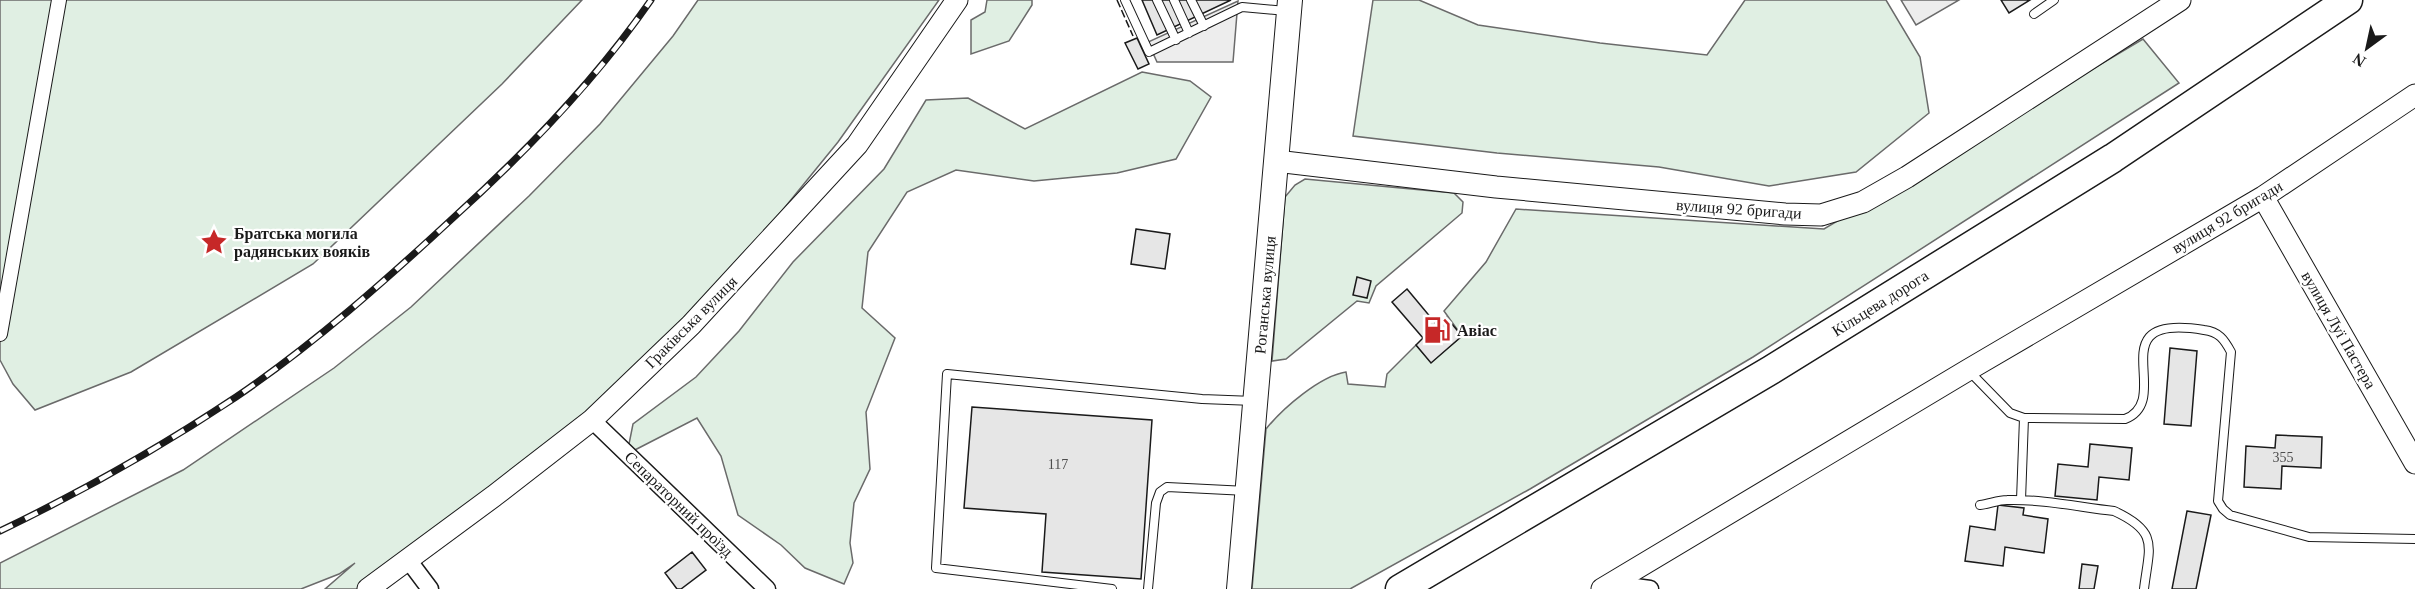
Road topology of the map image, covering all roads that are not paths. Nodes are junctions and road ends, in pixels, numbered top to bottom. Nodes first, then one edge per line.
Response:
1 (59, 0) edge
2 (957, 0) edge
3 (1125, 0) edge
4 (1157, 0) edge
5 (1174, 0) edge
6 (1191, 0) edge
7 (2055, 0) edge
8 (2181, 0) edge
9 (2348, 0) edge
10 (1289, 6) edge
11 (2158, 6) edge
12 (2034, 14) dead end
13 (1204, 26) junction
14 (1190, 33) junction
15 (1176, 40) junction
16 (2415, 95) edge
17 (1276, 161) junction
18 (2263, 197) junction
19 (0, 334) edge
20 (1968, 370) junction
21 (1255, 401) junction
22 (2024, 418) junction
23 (592, 420) junction
24 (2415, 463) edge
25 (1247, 491) junction
26 (2021, 500) junction
27 (1980, 505) dead end
28 (2415, 539) edge
29 (409, 561) junction
30 (1607, 586) edge
31 (368, 589) edge
32 (430, 589) edge
33 (767, 589) edge
34 (1112, 589) edge
35 (1148, 589) edge
36 (1239, 589) edge
37 (1400, 589) edge
38 (1650, 589) edge
39 (2144, 589) edge

1 - 19 street
2 - 23 street, Граківська вулиця
3 - 15 lane
4 - 15 lane
5 - 14 lane
6 - 13 lane
7 - 12 lane
8 - 11 street, вулиця 92 бригади
9 - 37 highway, Кільцева дорога
10 - 13 lane
10 - 17 main road, Роганська вулиця
11 - 17 street, вулиця 92 бригади
13 - 14 lane
14 - 15 lane
16 - 18 street, вулиця 92 бригади
17 - 21 main road, Роганська вулиця
18 - 20 street, вулиця 92 бригади
18 - 24 street, вулиця Луї Пастера
20 - 22 lane
20 - 30 street, вулиця 92 бригади
21 - 25 main road, Роганська вулиця
21 - 34 lane
22 - 26 lane
22 - 28 lane
23 - 29 street, Граківська вулиця
23 - 33 street, Сепараторний проїзд
25 - 35 lane
25 - 36 main road, Роганська вулиця
26 - 27 lane
26 - 39 lane
29 - 31 street, Граківська вулиця
29 - 32 street
30 - 38 street

